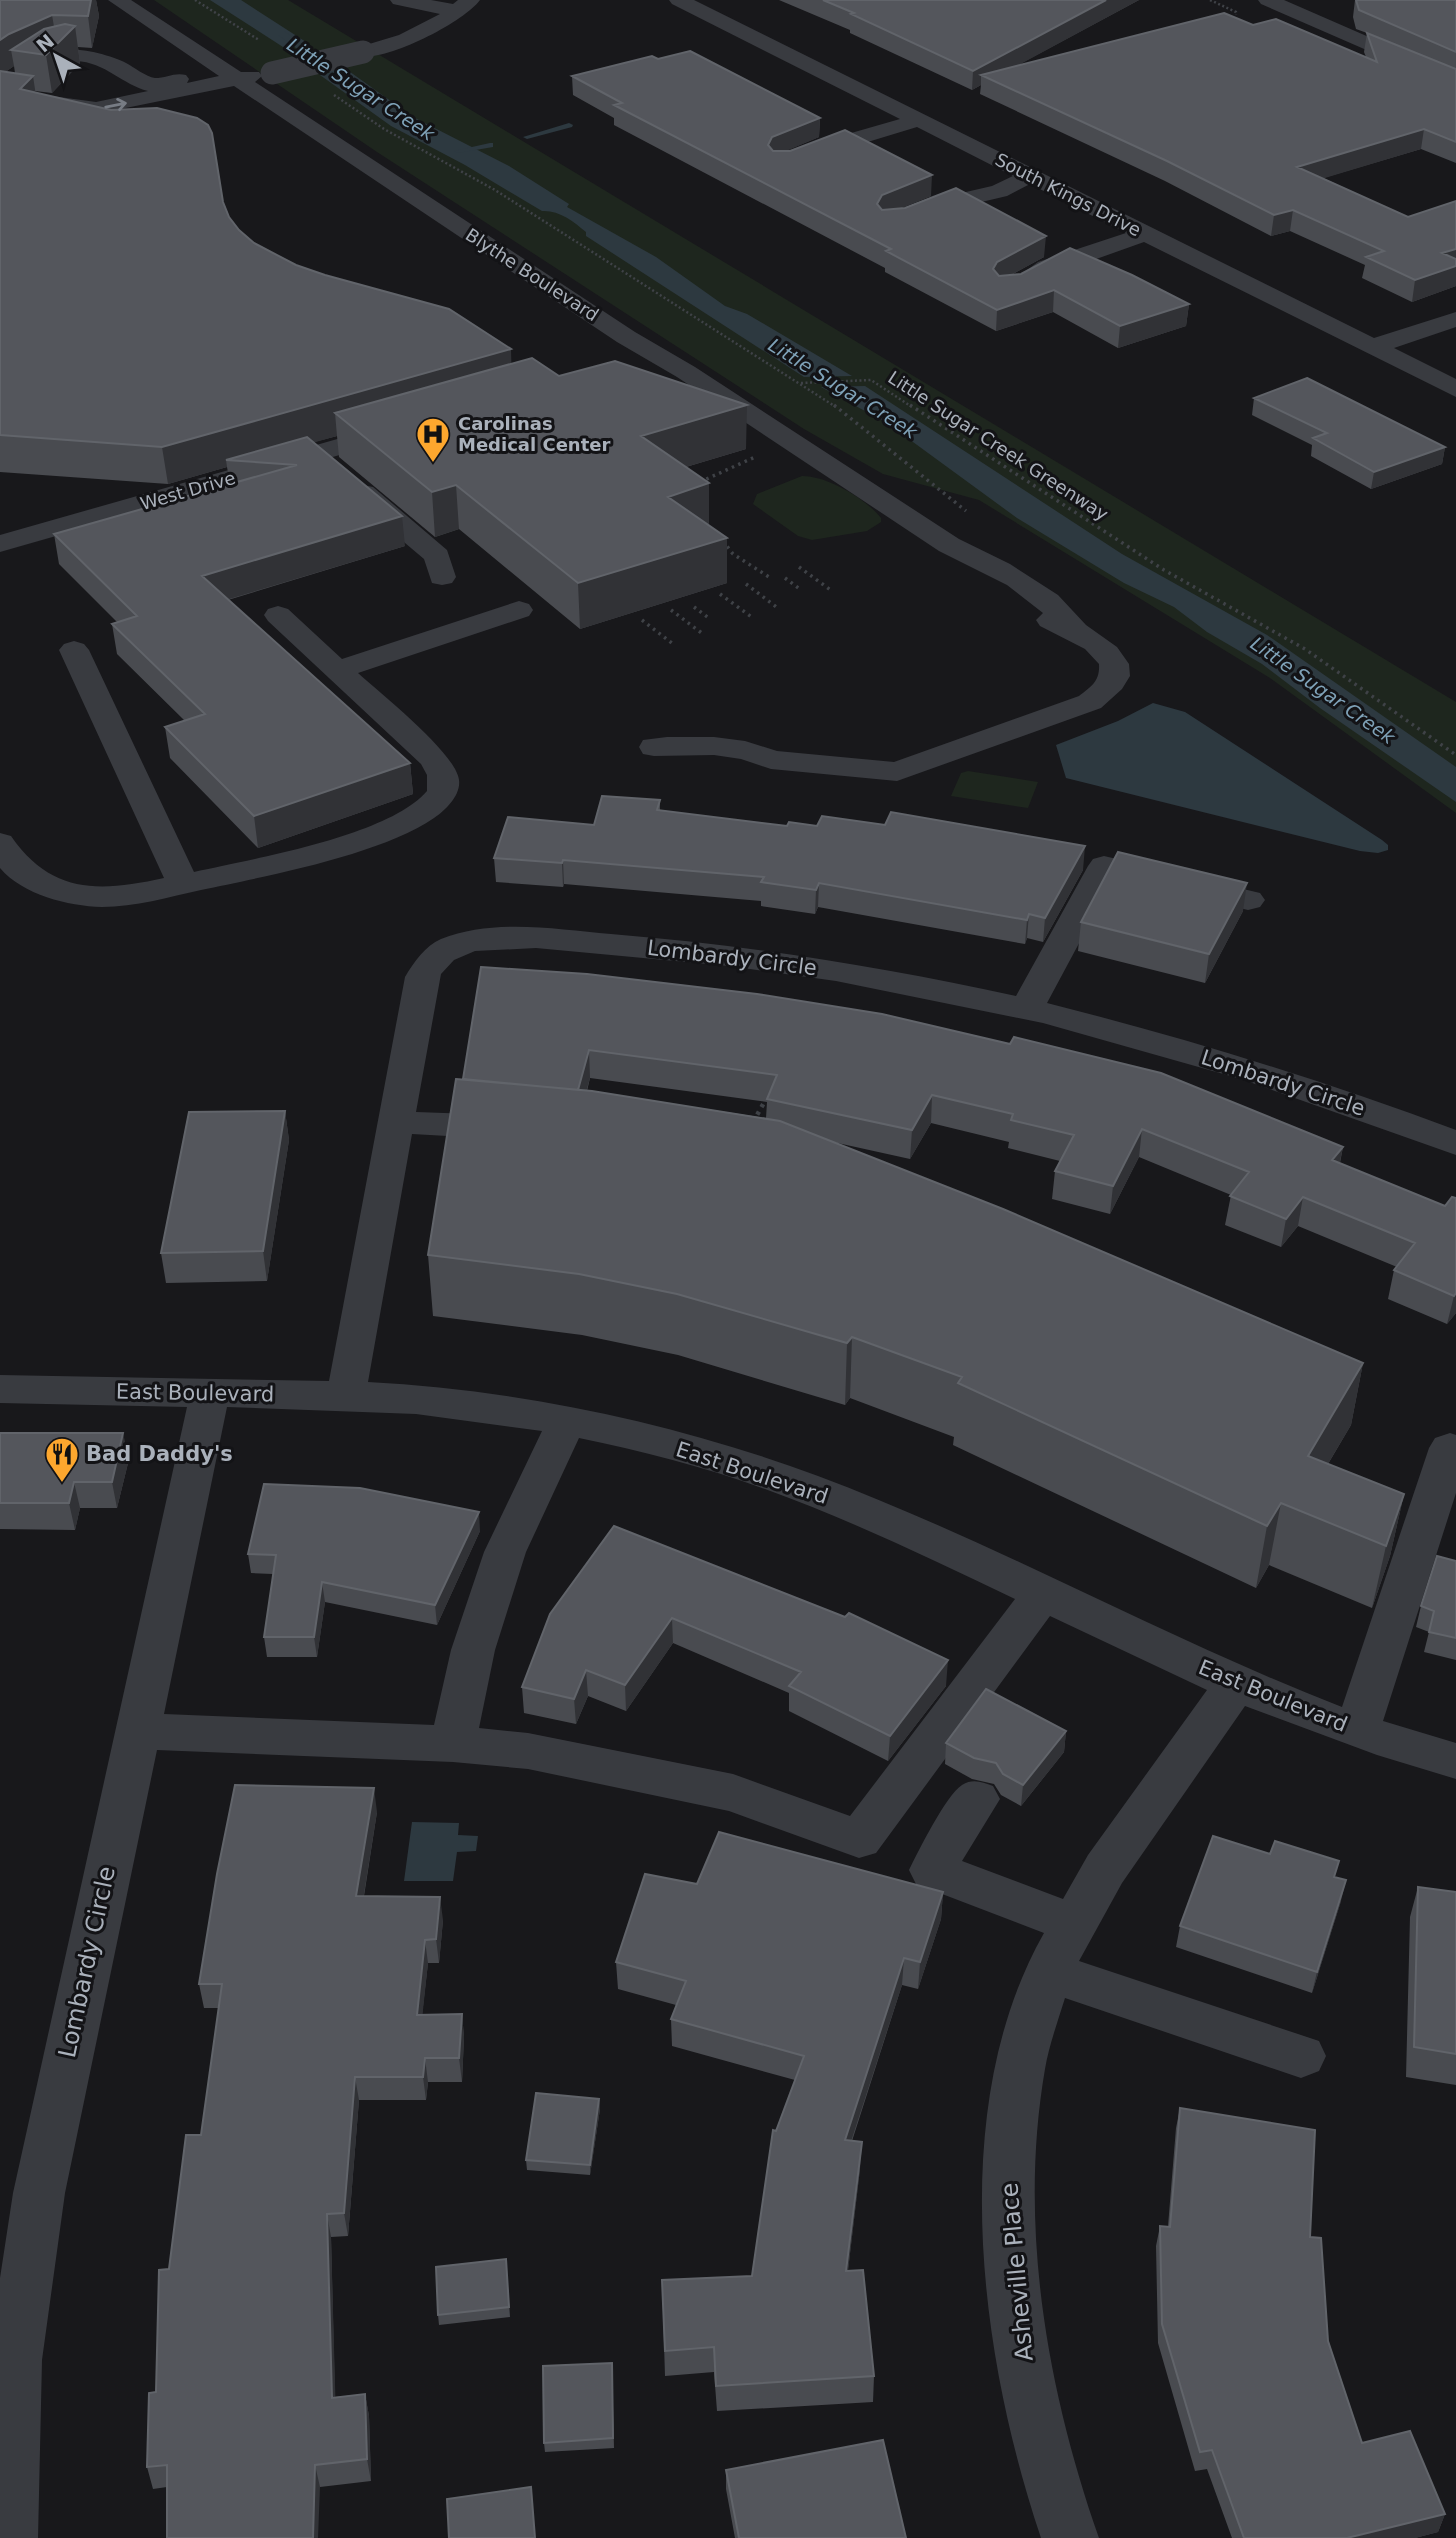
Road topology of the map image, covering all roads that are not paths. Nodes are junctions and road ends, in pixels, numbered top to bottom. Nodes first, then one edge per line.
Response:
1 (118, 0) edge
2 (400, 0) edge
3 (679, 0) edge
4 (1271, 0) edge
5 (464, 6) edge
6 (229, 74) junction
7 (1456, 83) edge
8 (3, 87) edge
9 (156, 90) junction
10 (919, 120) junction
11 (781, 164) edge
12 (1030, 176) junction
13 (901, 219) edge
14 (1145, 233) junction
15 (1016, 284) edge
16 (1456, 319) edge
17 (1373, 347) junction
18 (657, 355) junction
19 (626, 364) edge
20 (1456, 389) edge
21 (419, 424) edge
22 (316, 454) junction
23 (0, 544) edge
24 (442, 577) dead end
25 (519, 610) dead end
26 (278, 615) dead end
27 (74, 650) dead end
28 (337, 670) junction
29 (771, 760) dead end
30 (0, 843) edge
31 (183, 884) junction
32 (1248, 900) edge
33 (1026, 1010) junction
34 (395, 1122) junction
35 (533, 1130) edge
36 (1456, 1143) edge
37 (0, 1389) edge
38 (210, 1393) junction
39 (346, 1395) junction
40 (567, 1421) junction
41 (1450, 1448) dead end
42 (1043, 1594) junction
43 (1236, 1684) junction
44 (1357, 1730) junction
45 (136, 1731) junction
46 (453, 1744) junction
47 (1456, 1761) edge
48 (977, 1799) dead end
49 (1074, 1924) junction
50 (1048, 1971) junction
51 (1301, 2056) dead end
52 (9, 2538) edge
53 (1070, 2538) edge

1 - 6 street, Blythe Boulevard
2 - 5 street
3 - 10 street, South Kings Drive
4 - 7 street
5 - 6 street, bridge
6 - 9 street
6 - 18 street, Blythe Boulevard
8 -> 9 street
8 - 9 street
10 - 11 street
10 - 12 street, South Kings Drive
12 - 13 street
12 - 14 street, South Kings Drive
14 - 15 street
14 - 17 street, South Kings Drive
16 - 17 street
17 - 20 street, South Kings Drive
18 - 19 street
18 - 29 street, Blythe Boulevard
21 - 22 street, West Drive
22 - 23 street, West Drive
22 - 24 street
25 - 28 street
26 - 28 street
27 - 31 street
28 - 31 street
30 - 31 street
32 - 33 street
33 - 34 street, Lombardy Circle
33 - 36 street, Lombardy Circle
34 - 35 street
34 - 39 street, Lombardy Circle
37 - 38 street, East Boulevard
38 - 39 street, East Boulevard
38 - 45 street, Lombardy Circle
39 - 40 street, East Boulevard
40 - 42 street, East Boulevard
40 - 46 street
41 - 44 street
42 - 43 street, East Boulevard
42 - 46 street
43 - 44 street, East Boulevard
43 - 49 street, Asheville Place
44 - 47 street, East Boulevard
45 - 46 street
45 - 52 street, Lombardy Circle
48 - 49 street
49 - 50 street, Asheville Place
50 - 51 street
50 - 53 street, Asheville Place

